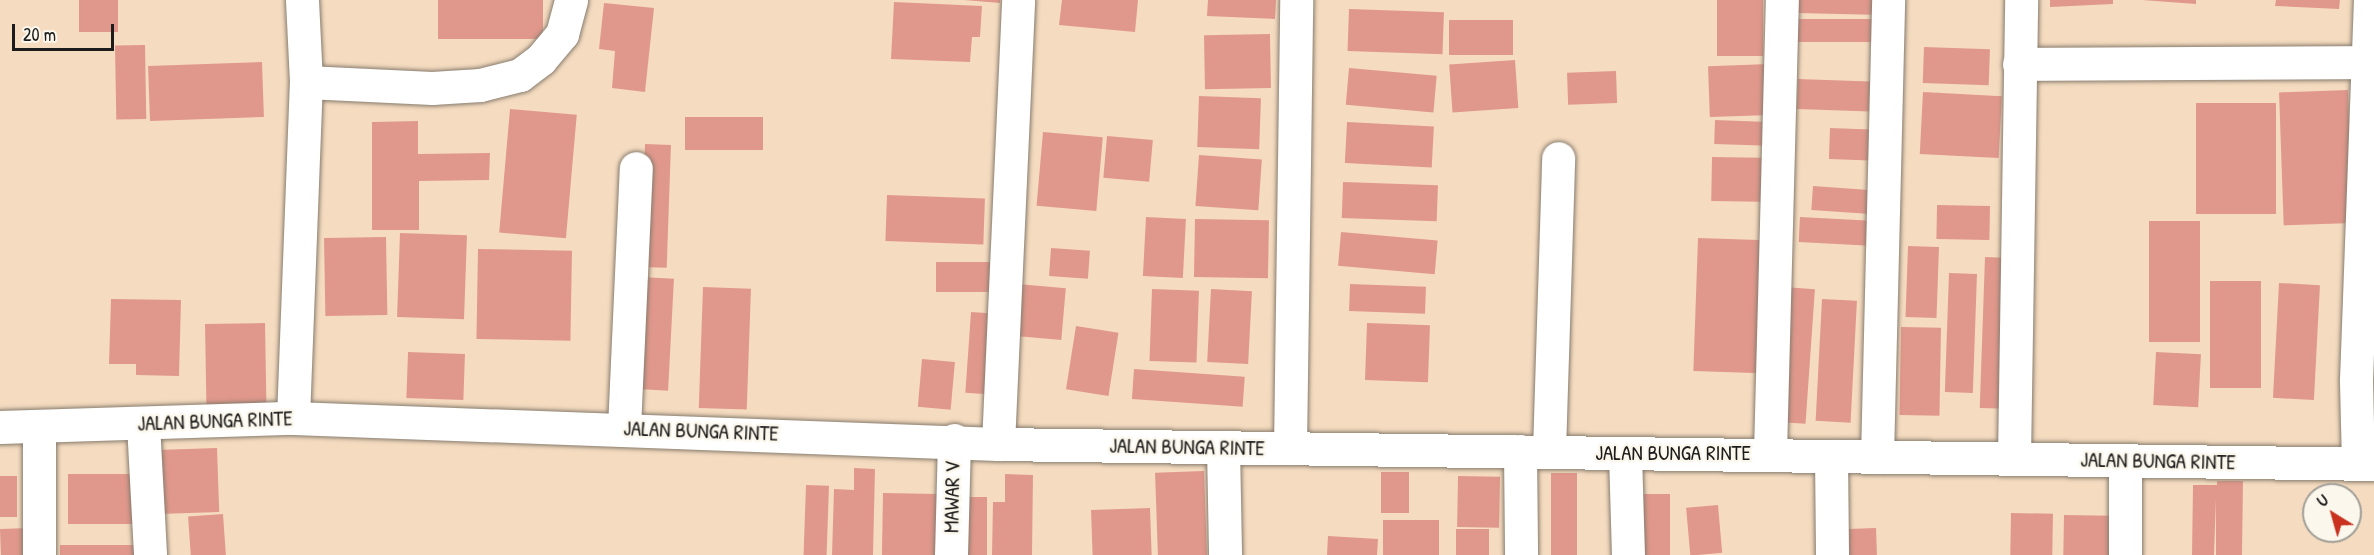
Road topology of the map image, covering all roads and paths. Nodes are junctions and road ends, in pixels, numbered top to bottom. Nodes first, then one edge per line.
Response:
1 (302, 0) edge
2 (571, 0) edge
3 (1018, 0) edge
4 (1296, 0) edge
5 (1782, 0) edge
6 (1888, 0) edge
7 (2021, 0) edge
8 (2370, 0) edge
9 (2370, 62) junction
10 (2019, 64) junction
11 (306, 82) junction
12 (1558, 158) dead end
13 (636, 168) dead end
14 (293, 418) junction
15 (143, 424) junction
16 (0, 427) edge
17 (39, 427) junction
18 (624, 428) junction
19 (954, 440) junction
20 (998, 444) junction
21 (1223, 447) junction
22 (1290, 448) junction
23 (1534, 451) junction
24 (1770, 453) junction
25 (1625, 454) junction
26 (1831, 456) junction
27 (1878, 457) junction
28 (2013, 458) junction
29 (2125, 462) junction
30 (2366, 464) edge
31 (39, 555) edge
32 (150, 555) edge
33 (951, 555) edge
34 (1225, 555) edge
35 (1521, 555) edge
36 (1628, 555) edge
37 (1832, 555) edge
38 (2126, 555) edge

1 - 11 street
2 - 11 street
3 - 20 street
4 - 22 street
5 - 24 street
6 - 27 street
7 - 10 street
8 - 9 street
9 - 10 street
9 - 30 street
10 - 28 street
11 - 14 street
12 - 23 street
13 - 18 street
14 - 15 street, JALAN BUNGA RINTE
14 - 18 street, JALAN BUNGA RINTE
15 - 17 street, JALAN BUNGA RINTE
15 - 32 street
16 - 17 street, JALAN BUNGA RINTE
17 - 31 street
18 - 19 street, JALAN BUNGA RINTE
19 - 20 street, JALAN BUNGA RINTE
19 - 33 street, MAWAR V
20 - 21 street, JALAN BUNGA RINTE
21 - 22 street, JALAN BUNGA RINTE
21 - 34 street
22 - 23 street, JALAN BUNGA RINTE
23 - 25 street, JALAN BUNGA RINTE
23 - 35 street
24 - 25 street, JALAN BUNGA RINTE
24 - 26 street, JALAN BUNGA RINTE
25 - 36 street
26 - 27 street, JALAN BUNGA RINTE
26 - 37 street
27 - 28 street, JALAN BUNGA RINTE
28 - 29 street, JALAN BUNGA RINTE
29 - 30 street, JALAN BUNGA RINTE
29 - 38 street

